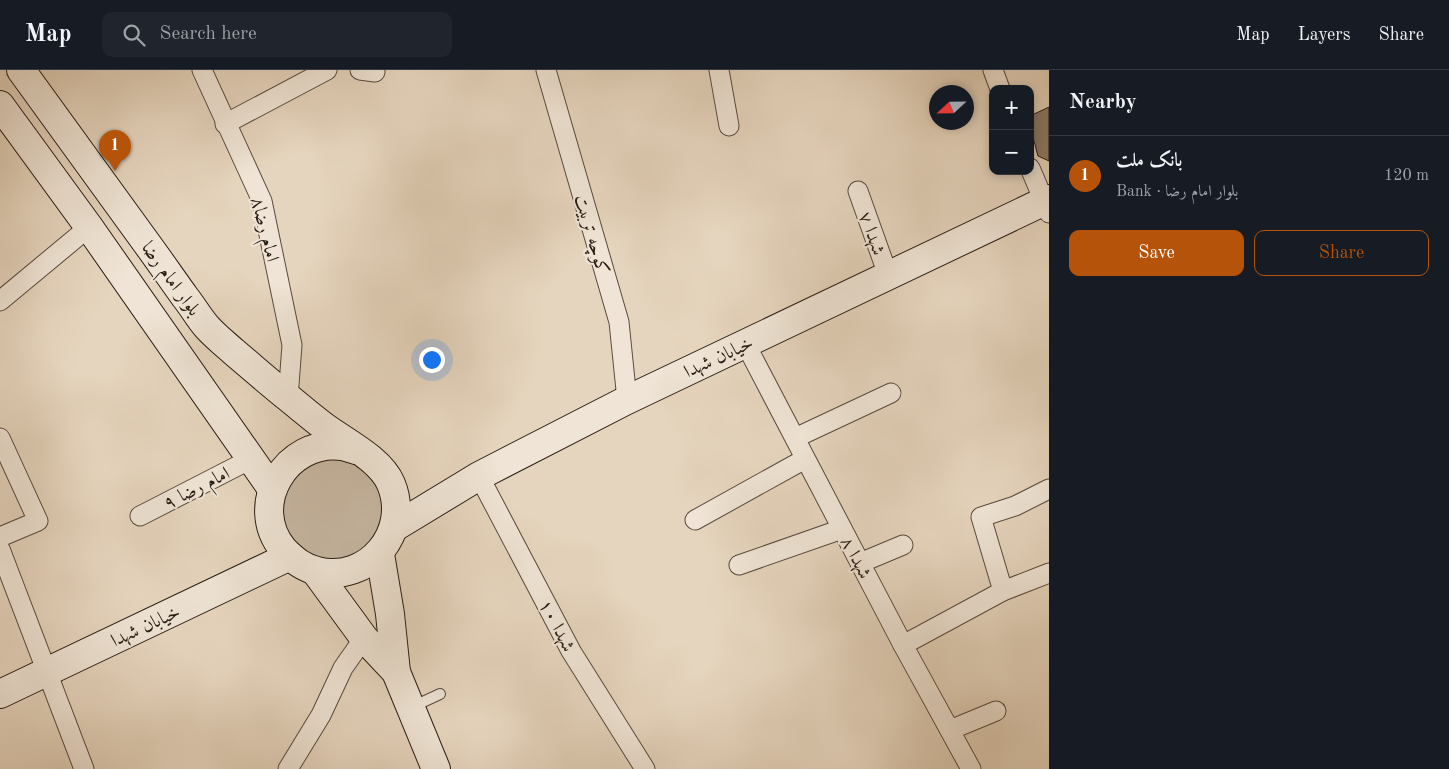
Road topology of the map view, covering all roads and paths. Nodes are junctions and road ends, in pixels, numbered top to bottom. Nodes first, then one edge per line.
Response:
1 (21, 70) edge
2 (202, 70) edge
3 (327, 70) edge
4 (546, 70) edge
5 (719, 70) edge
6 (993, 70) edge
7 (999, 85) edge
8 (0, 105) edge
9 (225, 124) junction
10 (729, 126) dead end
11 (1033, 175) edge
12 (858, 191) dead end
13 (1047, 205) edge
14 (89, 227) junction
15 (888, 275) junction
16 (0, 301) edge
17 (745, 343) junction
18 (891, 393) dead end
19 (288, 398) junction
20 (627, 400) junction
21 (0, 438) edge
22 (795, 438) junction
23 (360, 451) junction
24 (251, 458) junction
25 (805, 459) junction
26 (479, 476) junction
27 (272, 489) junction
28 (1049, 489) edge
29 (140, 516) dead end
30 (694, 520) dead end
31 (395, 527) junction
32 (842, 529) junction
33 (0, 537) edge
34 (903, 545) dead end
35 (0, 549) edge
36 (380, 554) junction
37 (290, 556) junction
38 (860, 562) junction
39 (738, 565) dead end
40 (315, 571) junction
41 (1049, 573) edge
42 (1003, 591) junction
43 (364, 638) junction
44 (903, 645) junction
45 (48, 671) junction
46 (396, 672) junction
47 (0, 694) edge
48 (440, 694) dead end
49 (410, 708) junction
50 (996, 711) dead end
51 (950, 730) junction
52 (84, 769) edge
53 (288, 769) edge
54 (436, 769) edge
55 (645, 769) edge
56 (971, 769) edge

1 - 19 main road, بلوار امام رضا
2 - 9 street, ۸امام رضا
3 - 9 street
4 - 20 street, کوچه تربیت
5 - 10 street
6 - 7 street
8 - 14 main road, بلوار امام رضا
9 - 19 street, ۸امام رضا
11 - 13 street
12 - 15 street, شهدا ۷
13 - 15 main road, خیابان شهدا
14 - 16 street
14 - 24 main road, بلوار امام رضا
15 - 17 main road, خیابان شهدا
17 - 20 main road, خیابان شهدا
17 - 22 street, شهدا ۸
18 - 22 street
19 - 23 main road, بلوار امام رضا
20 - 26 main road, خیابان شهدا
21 - 33 street
22 - 25 street, شهدا ۸
23 - 27 main road
23 - 31 main road
24 - 27 main road, بلوار امام رضا
24 - 29 street, امام رضا ۹
25 - 30 street
25 - 32 street, شهدا ۸
26 - 31 main road, خیابان شهدا
26 - 55 street, شهدا ۱۰
27 - 37 main road
28 - 42 street
31 - 36 main road
32 - 38 street, شهدا ۸
32 - 39 street
34 - 38 street
35 - 45 street
36 - 40 main road
36 - 46 main road
37 - 40 main road
37 - 45 main road, خیابان شهدا
38 - 44 street, شهدا ۸
40 - 43 main road
41 - 42 street
42 - 44 street
43 - 46 main road
43 - 53 street
44 - 51 street, شهدا ۸
45 - 47 main road, خیابان شهدا
45 - 52 street
46 - 49 main road
48 - 49 lane
49 - 54 main road
50 - 51 street
51 - 56 street, شهدا ۸

